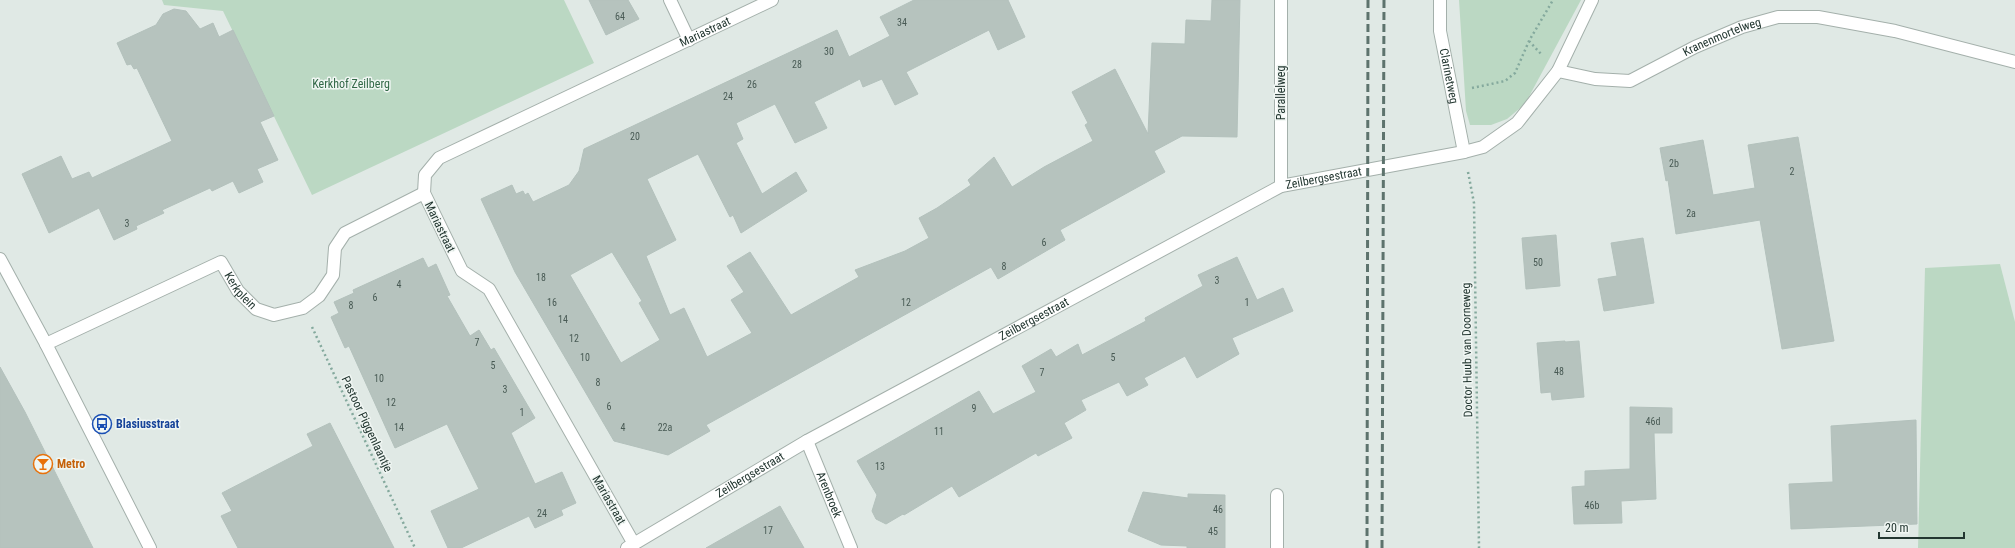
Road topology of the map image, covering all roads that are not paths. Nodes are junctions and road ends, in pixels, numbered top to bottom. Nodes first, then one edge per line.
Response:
1 (670, 0) edge
2 (772, 0) edge
3 (1281, 0) edge
4 (1440, 0) edge
5 (1592, 0) edge
6 (689, 40) junction
7 (2015, 62) edge
8 (1558, 71) junction
9 (1464, 152) junction
10 (1281, 186) junction
11 (424, 193) junction
12 (0, 259) edge
13 (46, 344) junction
14 (808, 441) junction
15 (1277, 495) dead end
16 (631, 546) edge
17 (150, 548) edge
18 (851, 548) edge
19 (1277, 548) edge

1 - 6 street
2 - 6 street, Mariastraat
3 - 10 street, Parallelweg
4 - 9 street, Clarinetweg
5 - 8 street
6 - 11 street, Mariastraat
7 - 8 street, Kranenmortelweg
8 - 9 street
9 - 10 street, Zeilbergsestraat
10 - 14 street, Zeilbergsestraat
11 - 13 street, Kerkplein
11 - 16 street, Mariastraat
12 - 13 street
13 - 17 street
14 - 16 street, Zeilbergsestraat
14 - 18 street, Arenbroek
15 - 19 street

